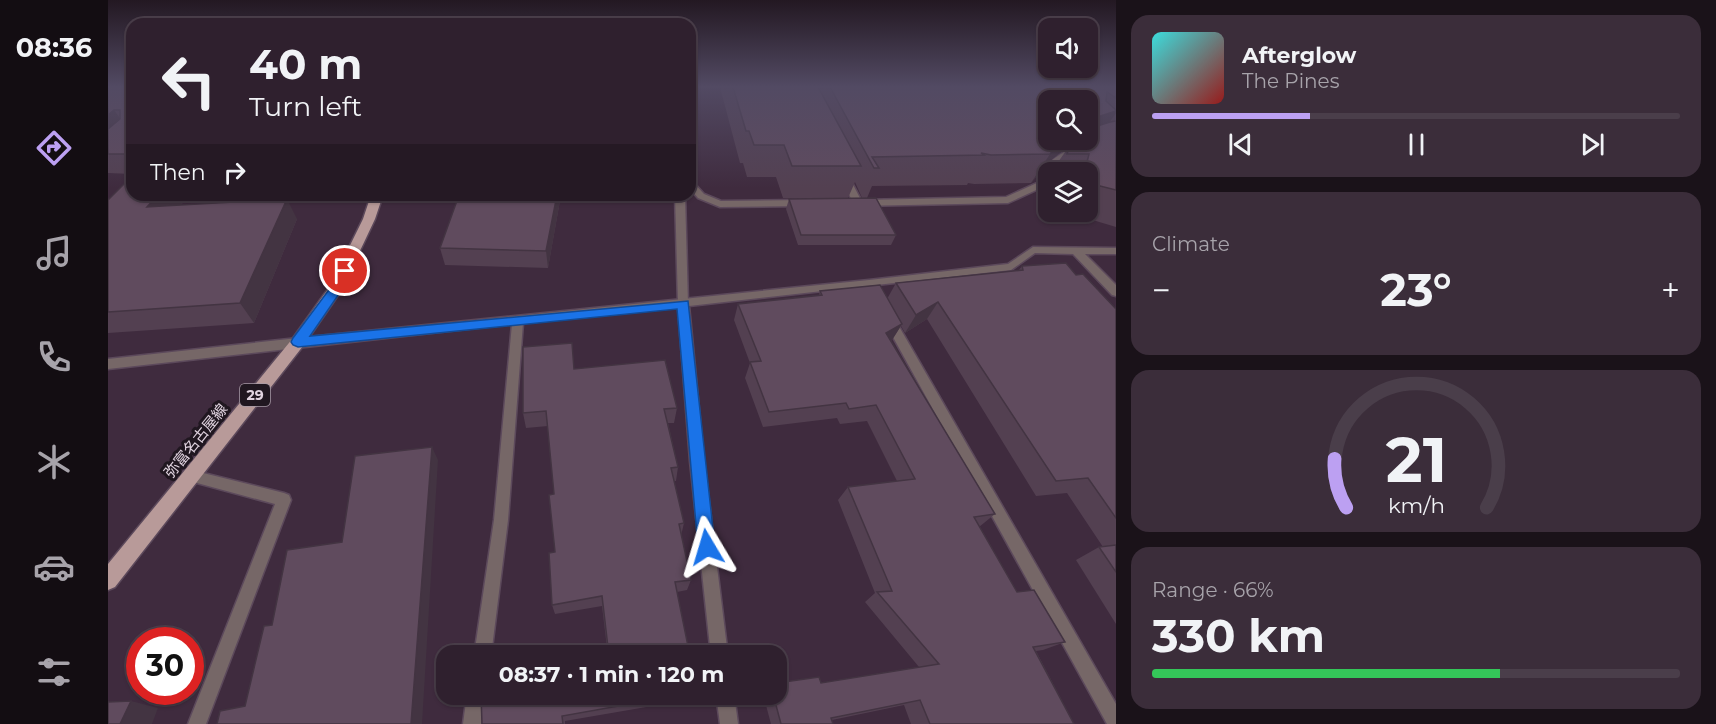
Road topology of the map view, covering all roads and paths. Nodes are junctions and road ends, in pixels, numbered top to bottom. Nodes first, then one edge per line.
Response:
1 (1073, 150) edge
2 (1055, 162) edge
3 (842, 171) edge
4 (1038, 186) edge
5 (696, 191) edge
6 (375, 201) edge
7 (680, 201) edge
8 (812, 203) edge
9 (846, 203) edge
10 (858, 203) junction
11 (1076, 251) junction
12 (1116, 251) edge
13 (1116, 292) edge
14 (875, 295) junction
15 (683, 304) junction
16 (518, 319) junction
17 (298, 342) junction
18 (108, 364) edge
19 (191, 476) junction
20 (108, 580) edge
21 (484, 645) edge
22 (719, 645) edge
23 (475, 705) edge
24 (726, 705) edge
25 (1116, 722) edge
26 (197, 724) edge
27 (472, 724) edge
28 (729, 724) edge

1 - 2 street
3 - 10 street
4 - 10 street
5 - 8 street
6 - 17 main road, 弥富名古屋線 / 29
7 - 15 street
9 - 10 street
11 - 12 street
11 - 13 street
11 - 14 street
14 - 15 street
14 - 25 street
15 - 16 street
15 - 22 street
16 - 17 street
16 - 21 street
17 - 18 street
17 - 19 main road, 弥富名古屋線 / 29
19 - 20 main road, 弥富名古屋線 / 29
19 - 26 street
23 - 27 street
24 - 28 street

